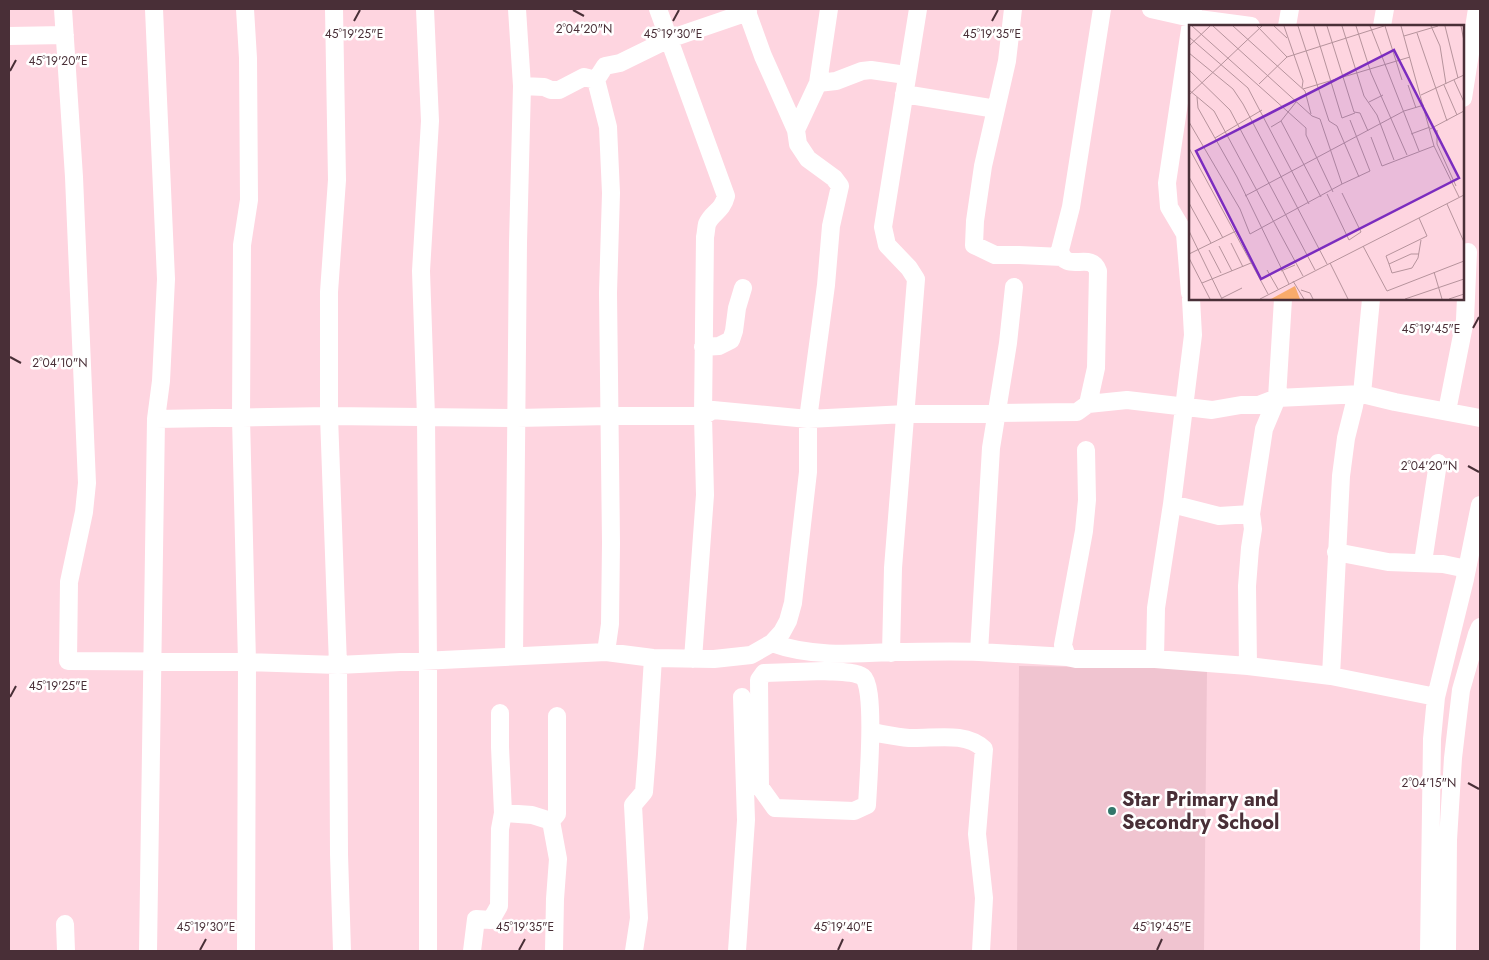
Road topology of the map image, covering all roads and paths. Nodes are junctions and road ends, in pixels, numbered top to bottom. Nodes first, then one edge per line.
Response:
1 (63, 9) edge
2 (154, 9) edge
3 (245, 9) edge
4 (334, 9) edge
5 (425, 9) edge
6 (517, 9) edge
7 (658, 9) edge
8 (829, 9) edge
9 (918, 9) edge
10 (1013, 9) edge
11 (1102, 9) edge
12 (1151, 9) edge
13 (1290, 9) edge
14 (1385, 9) edge
15 (1477, 9) edge
16 (747, 10) edge
17 (1192, 13) edge
18 (1246, 25) edge
19 (1287, 25) edge
20 (1382, 25) edge
21 (65, 35) junction
22 (1189, 35) edge
23 (9, 36) edge
24 (669, 39) junction
25 (1470, 70) edge
26 (906, 75) junction
27 (596, 80) junction
28 (818, 83) junction
29 (522, 86) junction
30 (904, 94) junction
31 (1464, 94) edge
32 (996, 109) junction
33 (796, 130) junction
34 (1188, 234) edge
35 (1468, 252) dead end
36 (1062, 257) junction
37 (1189, 264) edge
38 (1014, 286) dead end
39 (743, 288) dead end
40 (1191, 300) edge
41 (1283, 300) edge
42 (1371, 300) edge
43 (703, 347) junction
44 (1362, 394) junction
45 (1277, 398) junction
46 (1088, 404) junction
47 (1184, 407) junction
48 (1447, 411) junction
49 (996, 413) junction
50 (906, 414) junction
51 (329, 416) junction
52 (609, 416) junction
53 (703, 416) junction
54 (241, 418) junction
55 (426, 418) junction
56 (517, 418) junction
57 (1480, 418) edge
58 (156, 419) junction
59 (808, 419) junction
60 (1086, 450) dead end
61 (1438, 463) dead end
62 (1172, 504) junction
63 (1480, 505) edge
64 (1251, 514) junction
65 (1336, 552) junction
66 (1423, 562) junction
67 (1471, 576) edge
68 (1480, 627) edge
69 (772, 643) junction
70 (606, 652) junction
71 (891, 652) junction
72 (978, 652) junction
73 (514, 656) junction
74 (1067, 657) junction
75 (652, 658) junction
76 (693, 659) junction
77 (1155, 659) junction
78 (151, 662) junction
79 (247, 662) junction
80 (428, 662) junction
81 (338, 665) junction
82 (1248, 666) junction
83 (1330, 676) junction
84 (1436, 696) junction
85 (742, 697) dead end
86 (500, 713) dead end
87 (557, 716) dead end
88 (871, 732) junction
89 (503, 813) junction
90 (551, 821) junction
91 (65, 924) dead end
92 (66, 951) edge
93 (148, 951) edge
94 (246, 951) edge
95 (342, 951) edge
96 (428, 951) edge
97 (472, 951) edge
98 (554, 951) edge
99 (634, 951) edge
100 (737, 951) edge
101 (981, 951) edge
102 (1429, 951) edge
103 (1447, 951) edge

1 - 21 street
2 - 58 street
3 - 54 street
4 - 51 street
5 - 55 street
6 - 29 street
7 - 24 street
8 - 28 street
9 - 26 street
10 - 32 street
11 - 36 street
12 - 17 street
13 - 19 street
14 - 20 street
15 - 25 street
16 - 24 street
16 - 33 street
17 - 18 street
21 - 23 street
21 - 78 street
22 - 34 street
24 - 27 street
24 - 43 street
25 - 31 street
26 - 28 street
26 - 30 street
27 - 29 street
27 - 52 street
28 - 33 street
29 - 56 street
30 - 32 street
30 - 50 street
32 - 36 street
33 - 59 street
34 - 37 street
35 - 48 street
36 - 46 street
38 - 49 street
39 - 43 street
40 - 47 street
41 - 45 street
42 - 44 street
43 - 53 street
44 - 45 street
44 - 48 street
44 - 65 street
45 - 47 street
45 - 64 street
46 - 47 street
46 - 49 street
47 - 62 street
48 - 57 street
49 - 50 street
49 - 72 street
50 - 59 street
50 - 71 street
51 - 54 street
51 - 55 street
51 - 81 street
52 - 53 street
52 - 56 street
52 - 70 street
53 - 59 street
53 - 76 street
54 - 58 street
54 - 79 street
55 - 56 street
55 - 80 street
56 - 73 street
58 - 78 street
59 - 69 street
60 - 74 street
61 - 66 street
62 - 64 street
62 - 77 street
63 - 67 street
64 - 82 street
65 - 66 street
65 - 83 street
66 - 67 street
67 - 84 street
68 - 103 street
69 - 71 street
69 - 76 street
70 - 73 street
70 - 75 street
71 - 72 street
72 - 74 street
73 - 80 street
74 - 77 street
75 - 76 street
75 - 99 street
77 - 82 street
78 - 79 street
78 - 93 street
79 - 81 street
79 - 94 street
80 - 81 street
80 - 96 street
81 - 95 street
82 - 83 street
83 - 84 street
84 - 102 street
85 - 100 street
86 - 89 street
87 - 90 street
88 - 88 street
88 - 101 street
89 - 90 street
89 - 97 street
90 - 98 street
91 - 92 street

